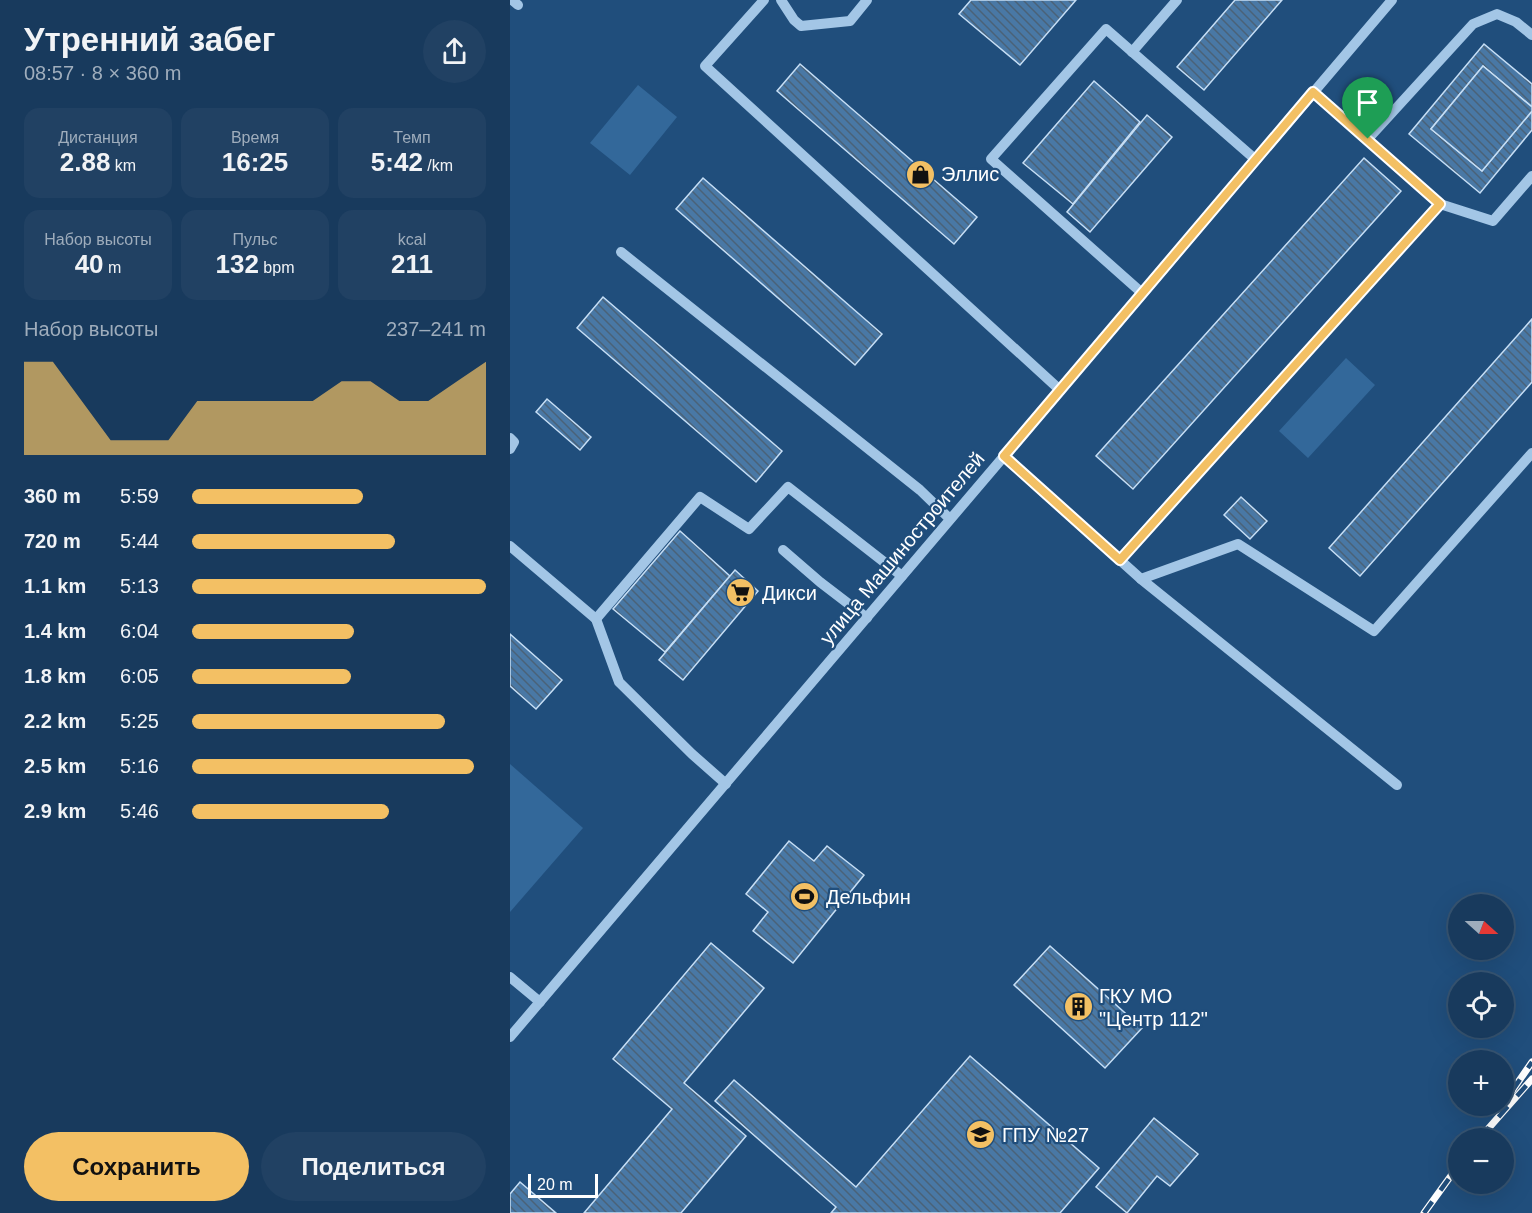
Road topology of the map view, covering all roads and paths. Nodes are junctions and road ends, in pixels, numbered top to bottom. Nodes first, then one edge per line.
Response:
1 (764, 0) edge
2 (781, 0) edge
3 (867, 0) edge
4 (1177, 0) edge
5 (1392, 0) edge
6 (1532, 35) edge
7 (1132, 52) junction
8 (1313, 92) junction
9 (1368, 139) junction
10 (1256, 160) junction
11 (1532, 176) edge
12 (1440, 204) junction
13 (621, 252) dead end
14 (1143, 293) junction
15 (1060, 390) junction
16 (510, 438) edge
17 (510, 449) edge
18 (1532, 453) edge
19 (1004, 456) junction
20 (951, 519) junction
21 (510, 546) edge
22 (783, 550) dead end
23 (1120, 560) junction
24 (902, 576) junction
25 (1140, 579) junction
26 (867, 618) junction
27 (596, 619) junction
28 (726, 784) junction
29 (1397, 784) dead end
30 (510, 977) edge
31 (540, 1002) junction
32 (510, 1037) edge

1 - 15 street
2 - 3 street
4 - 7 street
5 - 8 street, улица Машиностроителей
6 - 9 street
7 - 10 street
7 - 14 street
8 - 9 street
8 - 10 street, улица Машиностроителей
9 - 12 street
10 - 14 street, улица Машиностроителей
11 - 12 street
12 - 23 street
13 - 20 street
14 - 15 street, улица Машиностроителей
15 - 19 street, улица Машиностроителей
16 - 17 street
18 - 25 street
19 - 20 street, улица Машиностроителей
19 - 23 street
20 - 24 street, улица Машиностроителей
21 - 27 street
22 - 26 street
23 - 25 street
24 - 26 street, улица Машиностроителей
24 - 27 street
25 - 29 street
26 - 28 street, улица Машиностроителей
27 - 28 street
28 - 31 street, улица Машиностроителей
30 - 31 street
31 - 32 street, улица Машиностроителей

